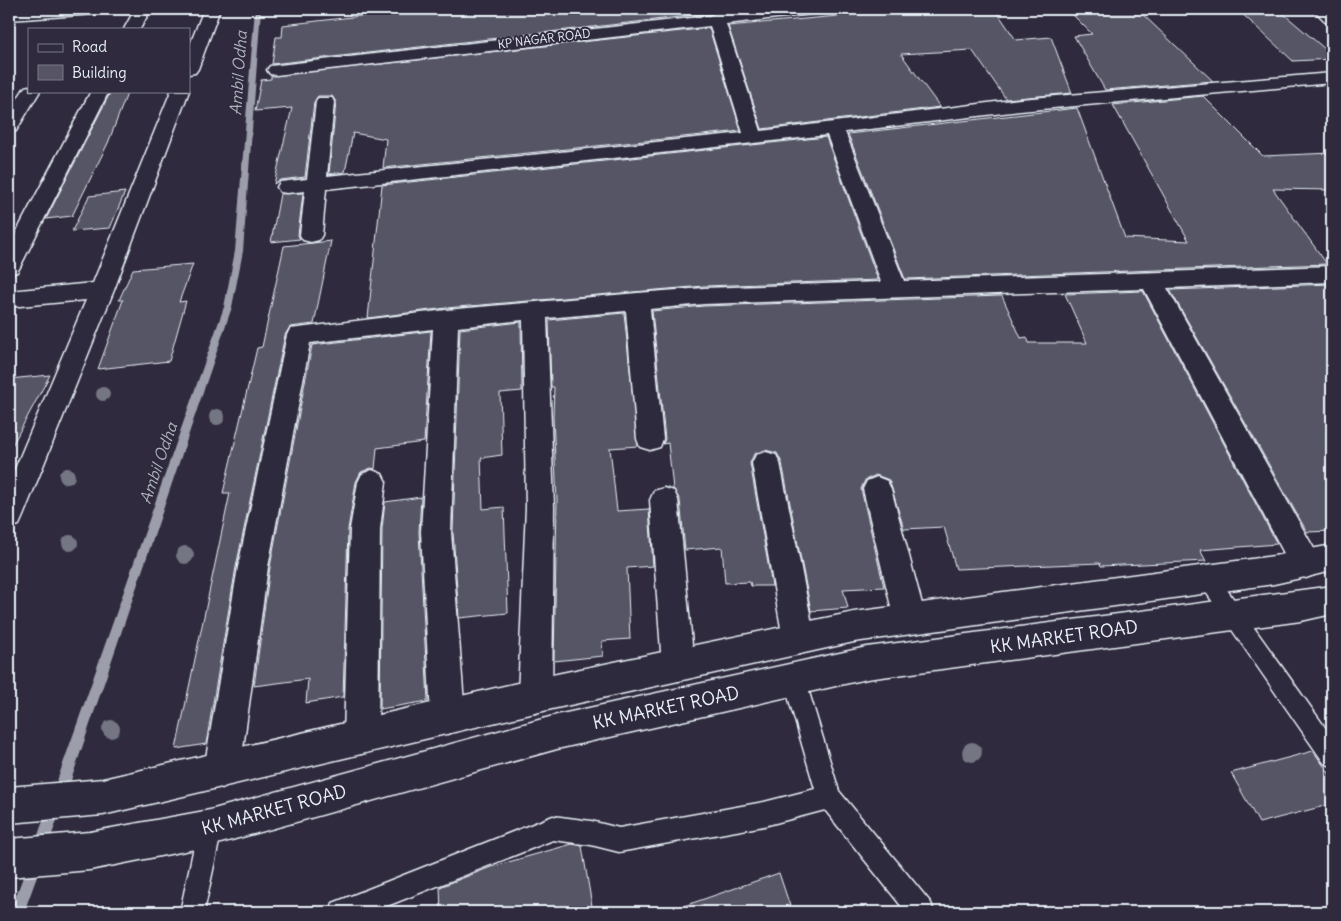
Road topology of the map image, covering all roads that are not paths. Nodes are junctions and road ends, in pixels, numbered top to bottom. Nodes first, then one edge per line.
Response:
1 (86, 9) edge
2 (143, 9) edge
3 (212, 9) edge
4 (812, 9) edge
5 (1321, 9) edge
6 (11, 14) edge
7 (716, 18) junction
8 (1332, 19) edge
9 (71, 28) edge
10 (133, 28) edge
11 (190, 65) edge
12 (276, 70) dead end
13 (1332, 78) edge
14 (30, 92) edge
15 (99, 92) edge
16 (180, 92) edge
17 (325, 102) dead end
18 (9, 127) edge
19 (834, 129) junction
20 (754, 138) junction
21 (315, 184) junction
22 (288, 187) dead end
23 (311, 235) dead end
24 (9, 267) edge
25 (1332, 274) edge
26 (1151, 280) junction
27 (895, 288) junction
28 (102, 290) junction
29 (9, 299) edge
30 (637, 301) junction
31 (535, 310) junction
32 (446, 319) junction
33 (650, 438) dead end
34 (766, 463) dead end
35 (372, 482) dead end
36 (877, 490) dead end
37 (664, 500) dead end
38 (9, 516) edge
39 (1319, 561) edge
40 (1208, 579) junction
41 (1332, 600) edge
42 (1232, 614) junction
43 (910, 619) junction
44 (800, 639) junction
45 (678, 665) junction
46 (794, 679) junction
47 (535, 696) junction
48 (448, 717) junction
49 (361, 737) junction
50 (1332, 755) edge
51 (222, 770) junction
52 (829, 797) junction
53 (9, 804) edge
54 (210, 828) junction
55 (9, 858) edge
56 (192, 912) edge
57 (342, 912) edge
58 (922, 912) edge

1 - 6 main road
1 - 9 main road
2 - 10 main road
3 - 11 main road
4 - 7 main road, KP NAGAR ROAD
5 - 8 main road
7 - 12 main road, KP NAGAR ROAD
7 - 20 main road
13 - 19 main road
14 - 18 main road
15 - 24 main road
16 - 28 main road
17 - 21 main road
19 - 20 main road
19 - 27 main road
20 - 21 main road
21 - 22 main road
21 - 23 main road
25 - 26 main road
26 - 27 main road
26 - 39 main road
27 - 30 main road
28 - 29 main road
28 - 38 main road
30 - 31 main road
30 - 33 main road
31 - 32 main road
31 - 47 main road
32 - 48 main road
32 - 51 main road
34 - 44 main road
35 - 49 main road
36 - 43 main road
37 - 45 main road
39 - 40 main road
40 - 42 lane
40 - 43 main road
41 - 42 main road, KK MARKET ROAD
42 - 46 main road, KK MARKET ROAD
42 - 50 lane
43 - 44 main road
44 - 45 main road
45 - 47 main road
46 - 52 lane
46 - 54 main road, KK MARKET ROAD
47 - 48 main road
48 - 49 main road
49 - 51 main road
51 - 53 main road
52 - 57 lane
52 - 58 lane
54 - 55 main road, KK MARKET ROAD
54 - 56 lane

